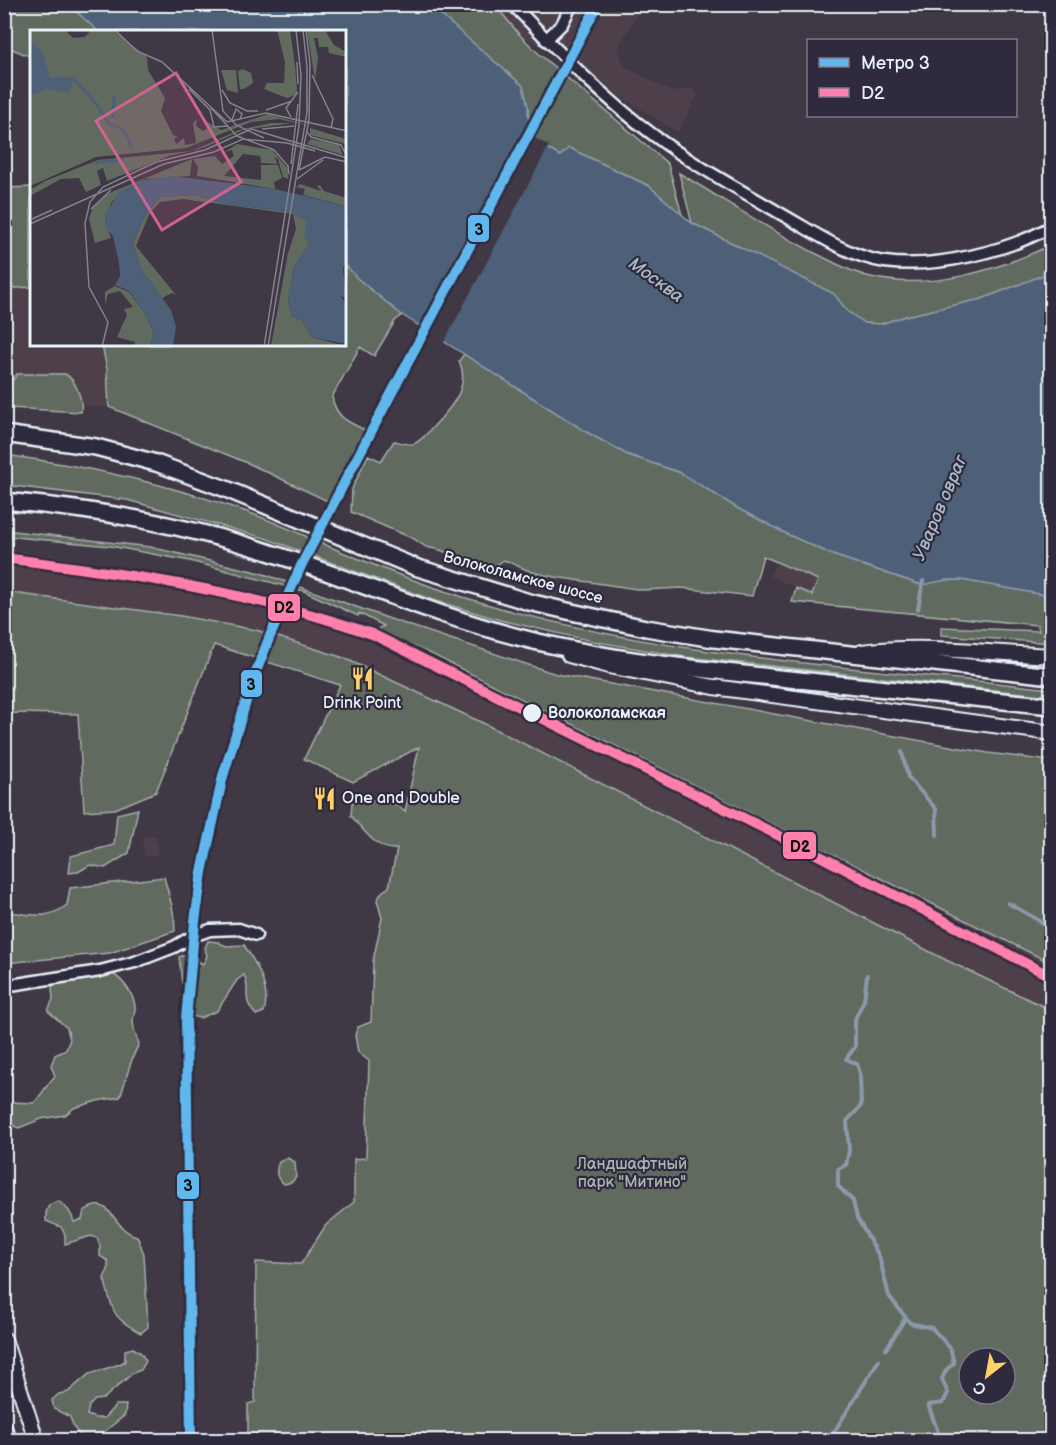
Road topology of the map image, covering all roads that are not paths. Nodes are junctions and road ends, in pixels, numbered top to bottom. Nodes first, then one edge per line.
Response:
1 (512, 4) edge
2 (572, 4) edge
3 (546, 40) junction
4 (1052, 226) edge
5 (4, 434) edge
6 (4, 501) edge
7 (519, 637) junction
8 (849, 653) junction
9 (1052, 656) edge
10 (1052, 676) edge
11 (1052, 706) edge
12 (1052, 734) edge
13 (256, 935) dead end
14 (4, 986) edge
15 (4, 1339) edge
16 (4, 1426) edge
17 (9, 1440) edge
18 (36, 1440) edge

1 - 3 street
2 - 3 street
3 - 4 street
5 - 8 main road, Волоколамское шоссе
6 - 7 main road
7 - 11 main road
7 - 12 main road
8 - 9 main road
8 - 10 main road, Волоколамское шоссе
13 - 14 street
15 - 18 main road
16 - 17 main road

